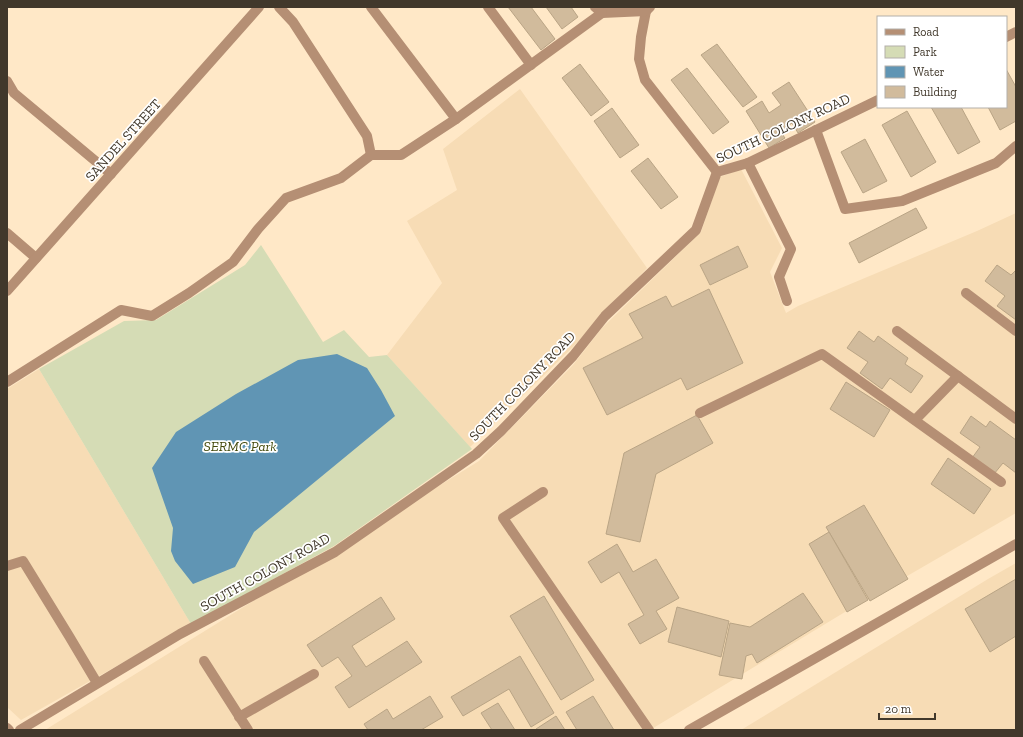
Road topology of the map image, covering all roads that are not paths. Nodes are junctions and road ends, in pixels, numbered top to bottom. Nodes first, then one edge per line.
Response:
1 (259, 7) edge
2 (279, 7) edge
3 (371, 7) edge
4 (488, 7) edge
5 (648, 9) edge
6 (598, 10) edge
7 (1016, 32) edge
8 (1007, 36) edge
9 (530, 65) junction
10 (7, 81) edge
11 (877, 100) edge
12 (456, 119) junction
13 (816, 130) junction
14 (1016, 146) edge
15 (372, 155) junction
16 (748, 163) junction
17 (717, 172) junction
18 (111, 174) junction
19 (7, 233) edge
20 (36, 258) junction
21 (7, 292) edge
22 (966, 293) dead end
23 (787, 301) dead end
24 (897, 331) dead end
25 (1016, 331) edge
26 (958, 376) junction
27 (7, 382) edge
28 (700, 413) dead end
29 (1016, 419) edge
30 (915, 420) junction
31 (1001, 482) dead end
32 (543, 492) dead end
33 (1016, 544) edge
34 (7, 566) edge
35 (204, 661) dead end
36 (314, 674) dead end
37 (97, 683) junction
38 (240, 716) junction
39 (20, 730) edge
40 (248, 730) edge
41 (649, 730) edge
42 (689, 730) edge

1 - 18 street, SANDEL STREET
2 - 15 street
3 - 12 street
4 - 9 street
5 - 6 street
5 - 17 street
6 - 9 street
7 - 8 street
9 - 12 street
10 - 18 street
11 - 13 street, SOUTH COLONY ROAD
12 - 15 street
13 - 14 street
13 - 16 street, SOUTH COLONY ROAD
15 - 27 street
16 - 17 street, SOUTH COLONY ROAD
16 - 23 street
17 - 37 street, SOUTH COLONY ROAD
18 - 20 street, SANDEL STREET
19 - 20 street
20 - 21 street, SANDEL STREET
22 - 25 street
24 - 26 street
26 - 29 street
26 - 30 street
28 - 30 street
30 - 31 street
32 - 41 street
33 - 42 street
34 - 37 street
35 - 38 street
36 - 38 street
37 - 39 street, SOUTH COLONY ROAD
38 - 40 street

